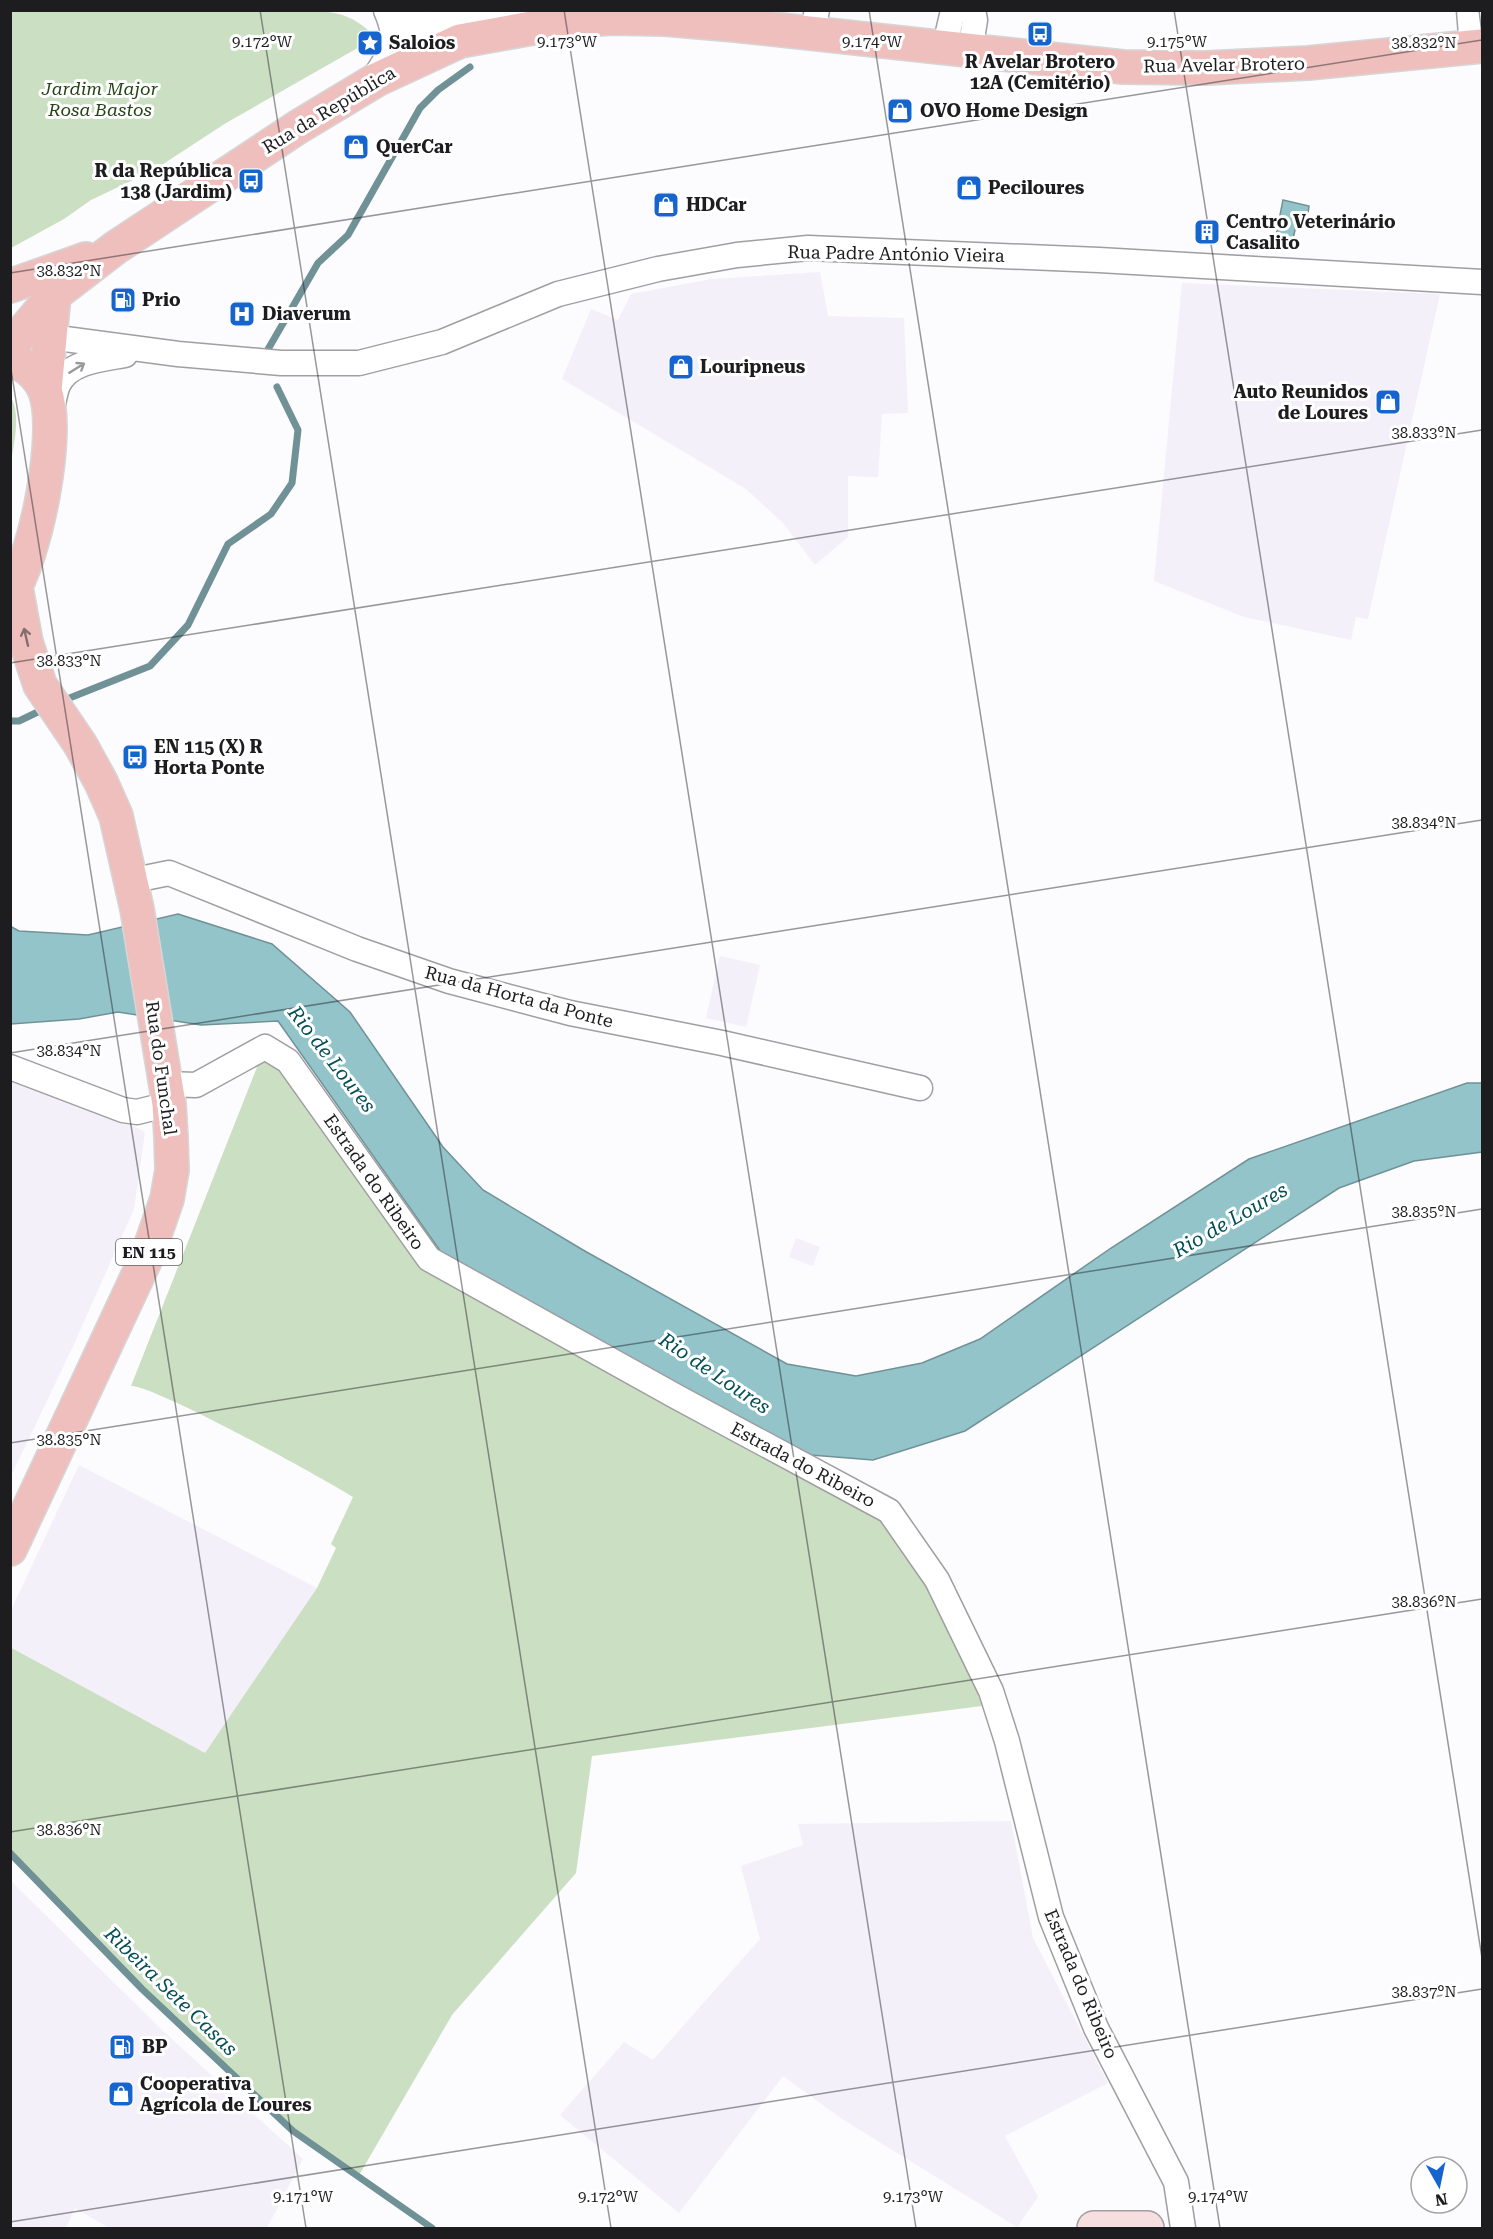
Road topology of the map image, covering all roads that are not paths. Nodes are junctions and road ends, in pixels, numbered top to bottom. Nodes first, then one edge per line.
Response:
1 (389, 10) edge
2 (404, 10) edge
3 (441, 10) edge
4 (474, 10) edge
5 (956, 10) edge
6 (973, 10) edge
7 (1468, 10) edge
8 (571, 21) junction
9 (814, 22) edge
10 (446, 47) junction
11 (1477, 47) edge
12 (957, 50) junction
13 (376, 80) junction
14 (116, 248) junction
15 (1482, 282) edge
16 (10, 286) edge
17 (54, 296) junction
18 (50, 337) junction
19 (10, 347) edge
20 (147, 351) junction
21 (10, 356) edge
22 (48, 403) junction
23 (13, 592) edge
24 (10, 668) edge
25 (40, 685) junction
26 (134, 895) junction
27 (10, 1067) edge
28 (165, 1080) junction
29 (920, 1088) dead end
30 (10, 1549) edge
31 (1094, 2229) edge
32 (1147, 2229) edge
33 (1183, 2229) edge

1 - 13 street
2 - 10 street
3 - 10 street
4 - 8 street
5 - 12 street
6 - 12 street
7 - 11 street
8 - 9 main road, Rua Avelar Brotero
8 - 10 main road, Rua da República
9 - 12 main road, Rua Avelar Brotero
10 - 13 main road, Rua da República
11 - 12 main road, Rua Avelar Brotero
13 - 14 main road, Rua da República
14 - 16 main road
14 - 17 main road, Rua da República
15 - 20 street, Rua Padre António Vieira
17 - 18 main road
17 - 19 main road, Rua da República
18 - 20 street, Rua Padre António Vieira
18 - 22 main road
22 -> 20 street, Rua Padre António Vieira
21 - 22 main road
22 - 23 main road
25 -> 23 main road, Rua do Funchal
24 - 25 main road, Rua do Funchal
25 - 26 main road, Rua do Funchal / EN 115
26 - 28 main road, Rua do Funchal / EN 115
26 - 29 street, Rua da Horta da Ponte
27 - 28 street
28 - 30 main road, Rua do Funchal / EN 115
28 - 33 street, Estrada do Ribeiro
31 - 32 main road

